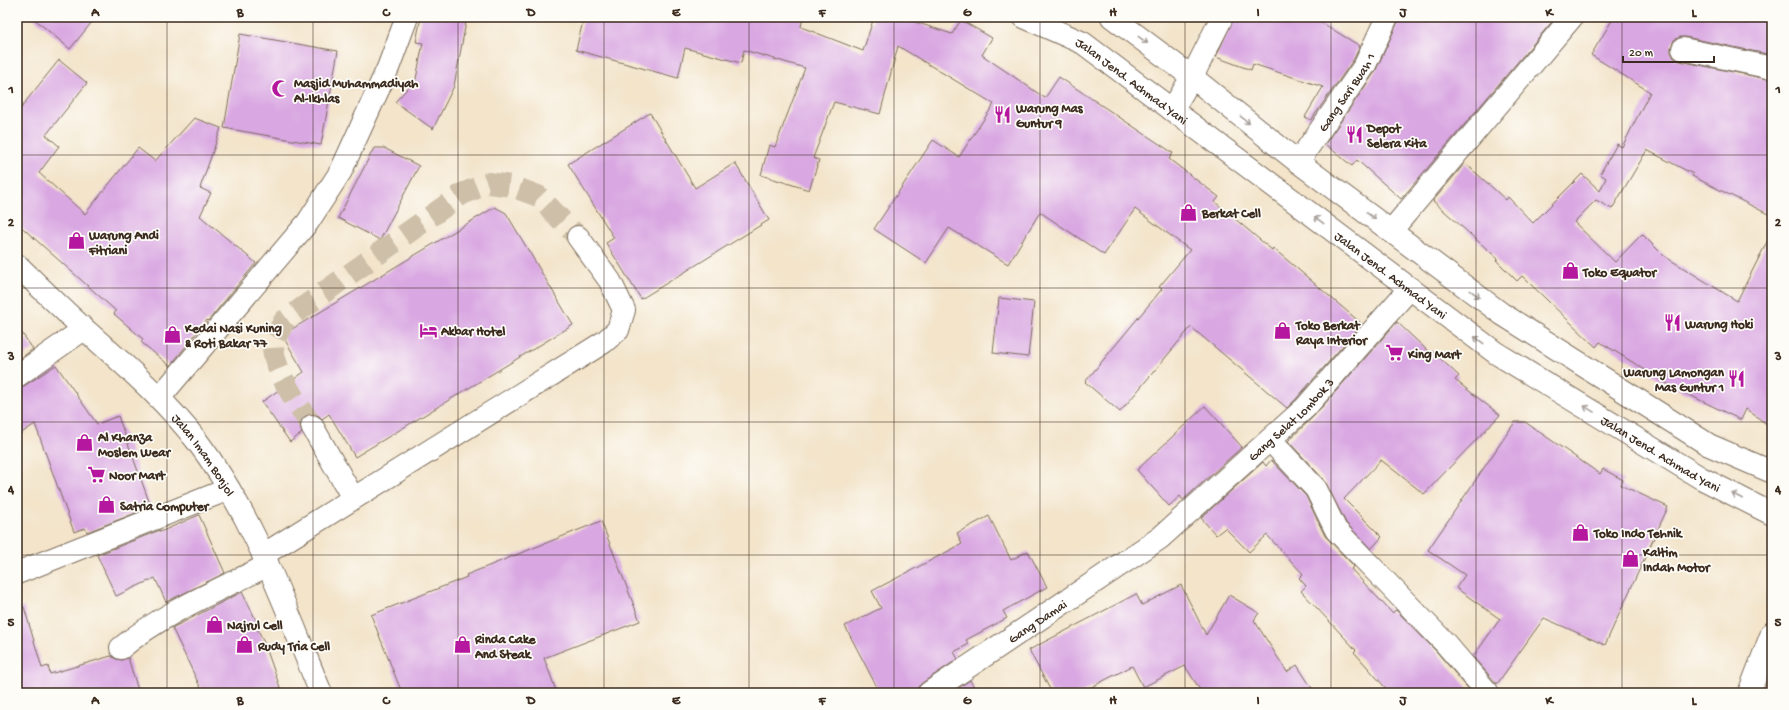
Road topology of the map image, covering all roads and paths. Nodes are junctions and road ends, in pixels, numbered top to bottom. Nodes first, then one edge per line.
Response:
1 (407, 17) edge
2 (1024, 17) edge
3 (1112, 17) edge
4 (1222, 17) edge
5 (1388, 17) edge
6 (1572, 17) edge
7 (1683, 49) dead end
8 (1772, 68) edge
9 (1192, 77) junction
10 (1172, 110) junction
11 (1298, 162) junction
12 (1391, 231) junction
13 (578, 236) tunnel mouth
14 (17, 265) edge
15 (1410, 288) junction
16 (84, 329) junction
17 (17, 376) edge
18 (160, 397) junction
19 (312, 426) tunnel mouth
20 (1270, 440) junction
21 (1772, 472) edge
22 (229, 489) junction
23 (353, 498) junction
24 (1772, 514) edge
25 (1152, 543) joint
26 (265, 560) junction
27 (17, 573) edge
28 (1772, 633) edge
29 (121, 648) dead end
30 (321, 693) edge
31 (929, 693) edge
32 (1488, 693) edge
33 (1749, 693) edge

1 - 18 street
2 - 10 street, Jalan Jend. Achmad Yani
3 -> 9 street
4 - 9 street
5 - 11 street, Gang Sari Buah 1
6 - 12 street
7 - 8 street
9 - 10 street
9 -> 11 street
15 -> 10 street, Jalan Jend. Achmad Yani
11 -> 12 street
12 -> 21 street
13 - 23 street
14 - 16 street, Jalan Imam Bonjol
15 - 20 street, Gang Selat Lombok 3
24 -> 15 street, Jalan Jend. Achmad Yani
16 - 17 street
16 - 18 street, Jalan Imam Bonjol
18 - 22 street, Jalan Imam Bonjol
19 - 23 street
20 - 25 street, Gang Selat Lombok 3
20 - 32 street
22 - 26 street, Jalan Imam Bonjol
22 - 27 street
23 - 26 street
25 - 31 street, Gang Damai
26 - 29 street
26 - 30 street, Jalan Imam Bonjol
28 - 33 street

